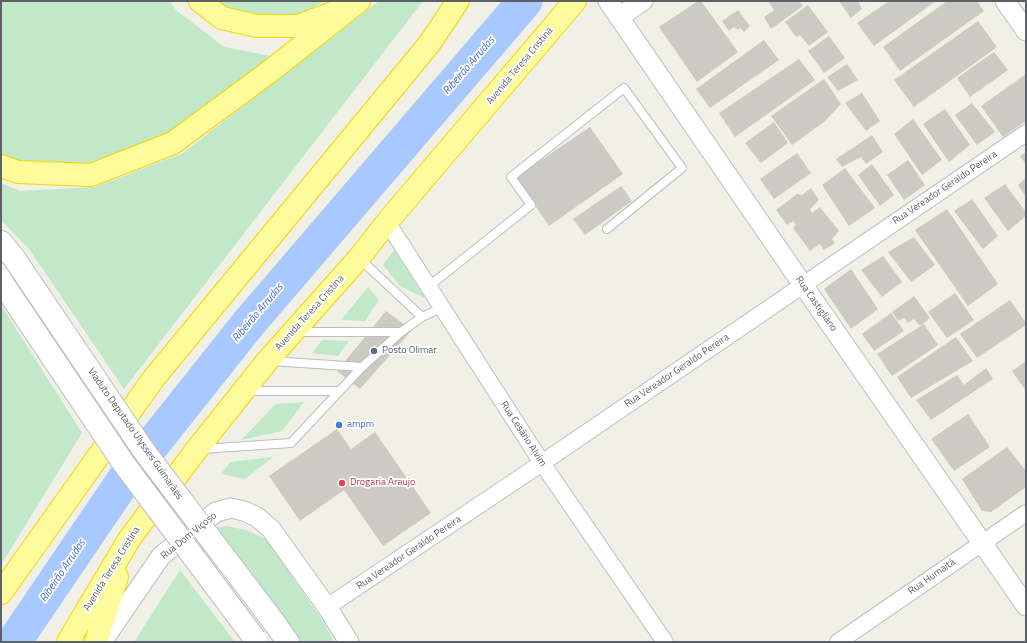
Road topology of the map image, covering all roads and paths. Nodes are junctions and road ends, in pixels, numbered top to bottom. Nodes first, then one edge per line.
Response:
1 (200, 1) edge
2 (458, 1) edge
3 (575, 1) edge
4 (608, 1) edge
5 (643, 1) edge
6 (1005, 1) edge
7 (357, 3) edge
8 (619, 17) junction
9 (1026, 31) edge
10 (1026, 133) edge
11 (1, 166) edge
12 (387, 222) junction
13 (607, 230) dead end
14 (8, 250) edge
15 (359, 258) junction
16 (1, 281) edge
17 (803, 285) junction
18 (428, 287) junction
19 (442, 308) junction
20 (422, 316) junction
21 (294, 332) junction
22 (401, 332) junction
23 (268, 360) junction
24 (362, 367) junction
25 (244, 390) junction
26 (339, 391) junction
27 (197, 449) junction
28 (542, 463) junction
29 (1026, 513) edge
30 (130, 538) junction
31 (982, 542) junction
32 (1, 593) edge
33 (1026, 606) edge
34 (328, 607) junction
35 (256, 640) edge
36 (68, 642) edge
37 (96, 642) edge
38 (102, 642) edge
39 (288, 642) edge
40 (349, 642) edge
41 (665, 642) edge
42 (838, 642) edge

1 - 7 highway
2 - 32 highway
3 - 12 highway, Avenida Teresa Cristina
4 - 8 street, Rua Castigliano
5 - 8 street
6 - 9 street
7 - 11 highway
8 - 17 street, Rua Castigliano
10 - 17 street, Rua Vereador Geraldo Pereira
12 - 15 highway, Avenida Teresa Cristina
12 - 18 street, Rua Cesário Alvim
13 - 18 lane
14 - 39 main road, Viaduto Deputado Ulysses Guimarães, bridge
15 - 20 lane
15 - 21 highway, Avenida Teresa Cristina
16 - 35 main road, bridge
17 - 28 street, Rua Vereador Geraldo Pereira
17 - 31 street, Rua Castigliano
18 - 19 street, Rua Cesário Alvim
19 - 20 lane
19 - 28 street, Rua Cesário Alvim
20 - 22 lane
21 - 22 lane
21 - 23 highway, Avenida Teresa Cristina
22 - 24 lane
23 - 24 lane
23 - 25 highway, Avenida Teresa Cristina
24 - 26 lane
25 - 26 lane
25 - 27 highway, Avenida Teresa Cristina
26 - 27 lane
27 - 30 highway, Avenida Teresa Cristina
28 - 34 street, Rua Vereador Geraldo Pereira
28 - 41 street, Rua Cesário Alvim
29 - 31 street, Rua Humaitá
30 - 36 highway, Avenida Teresa Cristina
30 - 37 highway
31 - 33 street, Rua Castigliano
31 - 42 street, Rua Humaitá
34 - 38 street, Rua Dom Viçoso
34 - 40 street, Rua Dom Viçoso

